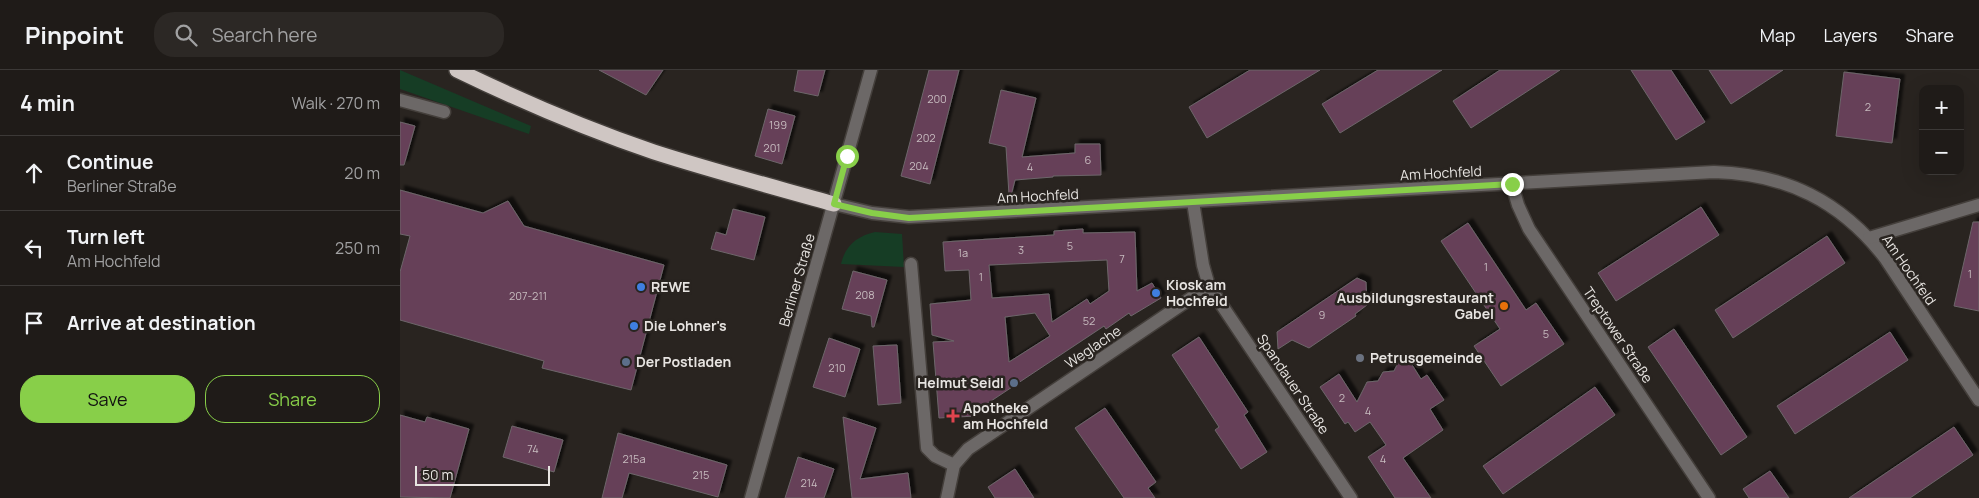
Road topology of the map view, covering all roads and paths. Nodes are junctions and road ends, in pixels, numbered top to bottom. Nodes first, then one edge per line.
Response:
1 (457, 70) edge
2 (872, 70) edge
3 (400, 100) edge
4 (444, 112) dead end
5 (1512, 184) junction
6 (1193, 202) junction
7 (834, 204) junction
8 (1979, 205) edge
9 (1869, 238) junction
10 (911, 264) dead end
11 (1209, 286) junction
12 (1979, 400) edge
13 (954, 465) junction
14 (751, 498) edge
15 (947, 498) edge
16 (1351, 498) edge
17 (1709, 498) edge

1 - 7 highway
2 - 7 street, Berliner Straße
3 - 4 street
5 - 6 street, Am Hochfeld
5 - 9 street, Am Hochfeld
5 - 17 street, Treptower Straße
6 - 7 street, Am Hochfeld
6 - 11 street
7 - 14 street, Berliner Straße
8 - 9 street
9 - 12 street, Am Hochfeld
10 - 13 street
11 - 13 street, Weglache
11 - 16 street, Spandauer Straße
13 - 15 street

